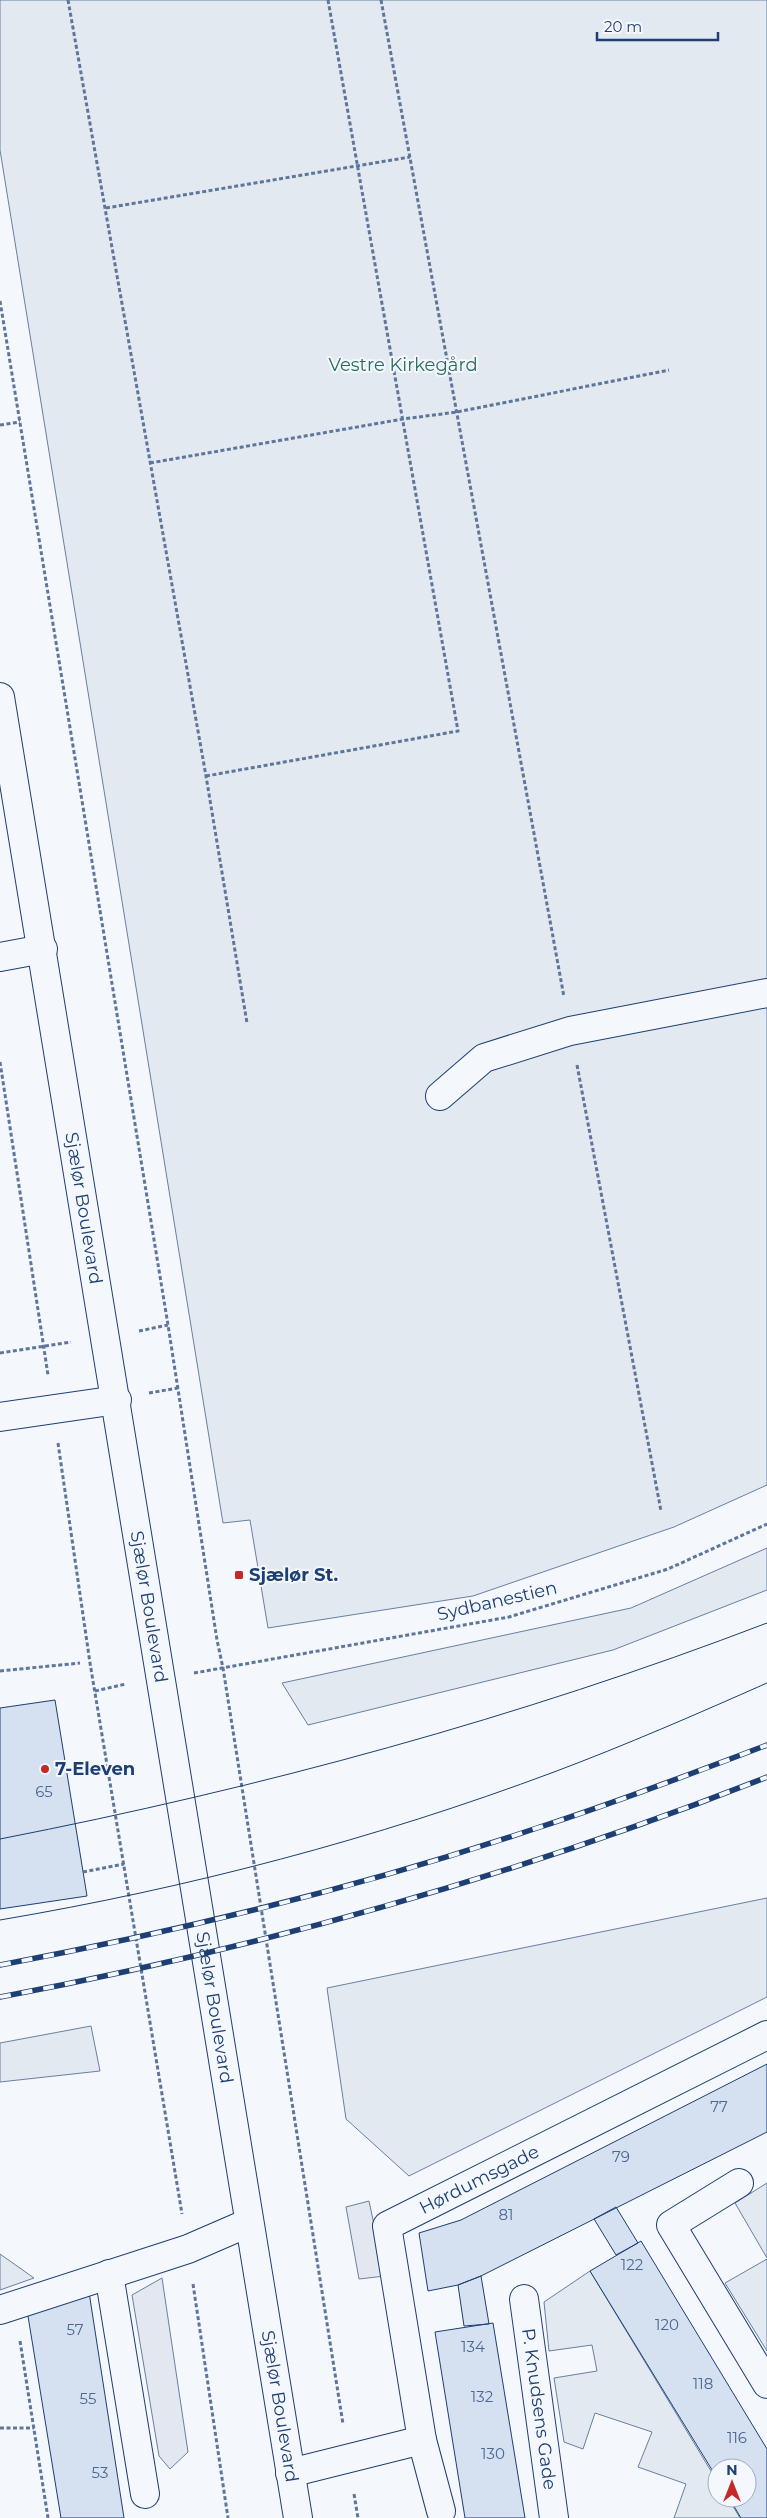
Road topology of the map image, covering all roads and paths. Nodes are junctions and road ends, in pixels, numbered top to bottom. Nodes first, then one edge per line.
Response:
1 (68, 0) edge
2 (328, 0) edge
3 (381, 0) edge
4 (410, 157) junction
5 (357, 165) junction
6 (106, 208) junction
7 (0, 301) edge
8 (669, 370) dead end
9 (456, 412) junction
10 (403, 419) junction
11 (20, 422) junction
12 (0, 425) edge
13 (150, 463) junction
14 (0, 697) edge
15 (206, 776) junction
16 (43, 949) junction
17 (0, 957) edge
18 (767, 992) edge
19 (247, 1023) dead end
20 (570, 1030) junction
21 (0, 1062) edge
22 (440, 1096) dead end
23 (117, 1400) junction
24 (53, 1408) junction
25 (0, 1417) edge
26 (661, 1511) dead end
27 (767, 1524) edge
28 (80, 1663) dead end
29 (223, 1668) junction
30 (0, 1670) edge
31 (124, 1864) junction
32 (83, 1872) dead end
33 (767, 2035) edge
34 (739, 2183) dead end
35 (248, 2223) junction
36 (188, 2249) junction
37 (109, 2274) junction
38 (524, 2299) dead end
39 (7, 2308) edge
40 (767, 2384) edge
41 (0, 2428) edge
42 (34, 2428) junction
43 (422, 2440) junction
44 (349, 2459) junction
45 (290, 2473) junction
46 (146, 2494) dead end
47 (441, 2512) dead end
48 (48, 2518) edge
49 (228, 2518) edge
50 (298, 2518) edge
51 (358, 2518) edge
52 (554, 2518) edge

1 - 6 path
2 - 5 path
3 - 4 path
4 - 5 path
4 - 9 path
5 - 6 path
5 - 10 path
6 - 13 path
7 - 11 path
8 - 9 path
9 - 10 path
9 - 20 path
10 - 13 path
10 - 15 path
11 - 12 path
11 - 29 path
13 - 15 path
14 - 16 street, Sjælør Boulevard
15 - 19 path
16 - 17 street
16 - 23 street, Sjælør Boulevard
18 - 20 street
20 - 22 street
20 - 26 path
21 - 24 path
23 - 24 street
23 - 35 street, Sjælør Boulevard
24 - 25 street
24 - 31 path
27 - 29 path, Sydbanestien
28 - 30 path
29 - 44 path
31 - 32 path
31 - 36 path
33 - 43 street, Hørdumsgade
34 - 40 street
35 - 36 street
35 - 45 street, Sjælør Boulevard
36 - 37 street
36 - 49 path
37 - 39 street
37 - 46 street
38 - 52 street, P. Knudsens Gade
39 - 42 path
41 - 42 path
42 - 48 path
43 - 44 street
43 - 47 street, Hørdumsgade
44 - 45 street
44 - 51 path
45 - 50 street, Sjælør Boulevard

